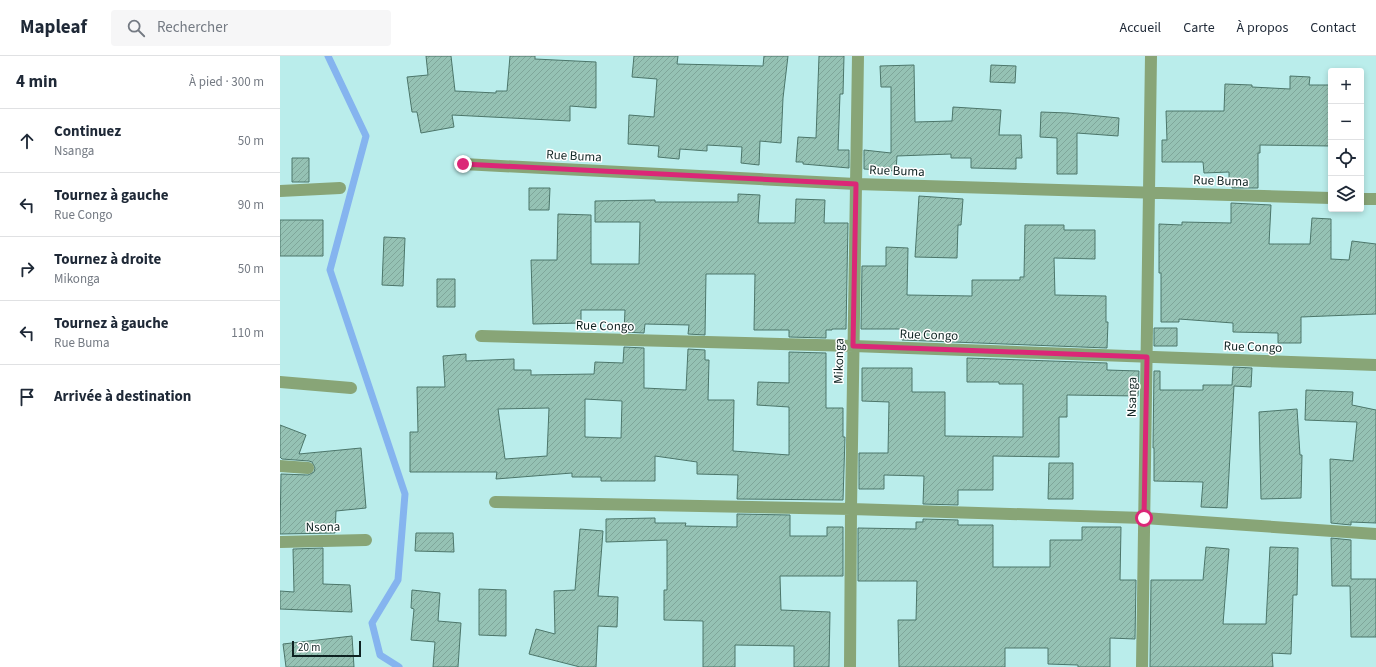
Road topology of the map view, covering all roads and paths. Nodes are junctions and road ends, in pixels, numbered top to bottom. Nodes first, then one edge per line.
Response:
1 (858, 56) edge
2 (1151, 56) edge
3 (463, 164) dead end
4 (856, 184) junction
5 (340, 188) dead end
6 (280, 191) edge
7 (1149, 193) junction
8 (1328, 198) edge
9 (1364, 199) edge
10 (1376, 199) edge
11 (481, 336) dead end
12 (853, 346) junction
13 (1147, 357) junction
14 (1376, 365) edge
15 (280, 382) edge
16 (351, 388) dead end
17 (280, 466) edge
18 (308, 468) dead end
19 (495, 502) dead end
20 (850, 509) junction
21 (1144, 518) junction
22 (1376, 534) edge
23 (366, 540) dead end
24 (280, 542) edge
25 (850, 667) edge
26 (1142, 667) edge

1 - 4 street, Mikonga
2 - 7 street, Nsanga
3 - 4 street, Rue Buma
4 - 7 street, Rue Buma
4 - 12 street, Mikonga
5 - 6 street
7 - 8 street, Rue Buma
7 - 13 street, Nsanga
9 - 10 street
11 - 12 street, Rue Congo
12 - 13 street, Rue Congo
12 - 20 street, Mikonga
13 - 14 street, Rue Congo
13 - 21 street, Nsanga
15 - 16 street
17 - 18 street
19 - 20 street
20 - 21 street
20 - 25 street, Mikonga
21 - 22 street
21 - 26 street, Nsanga
23 - 24 street, Nsona

